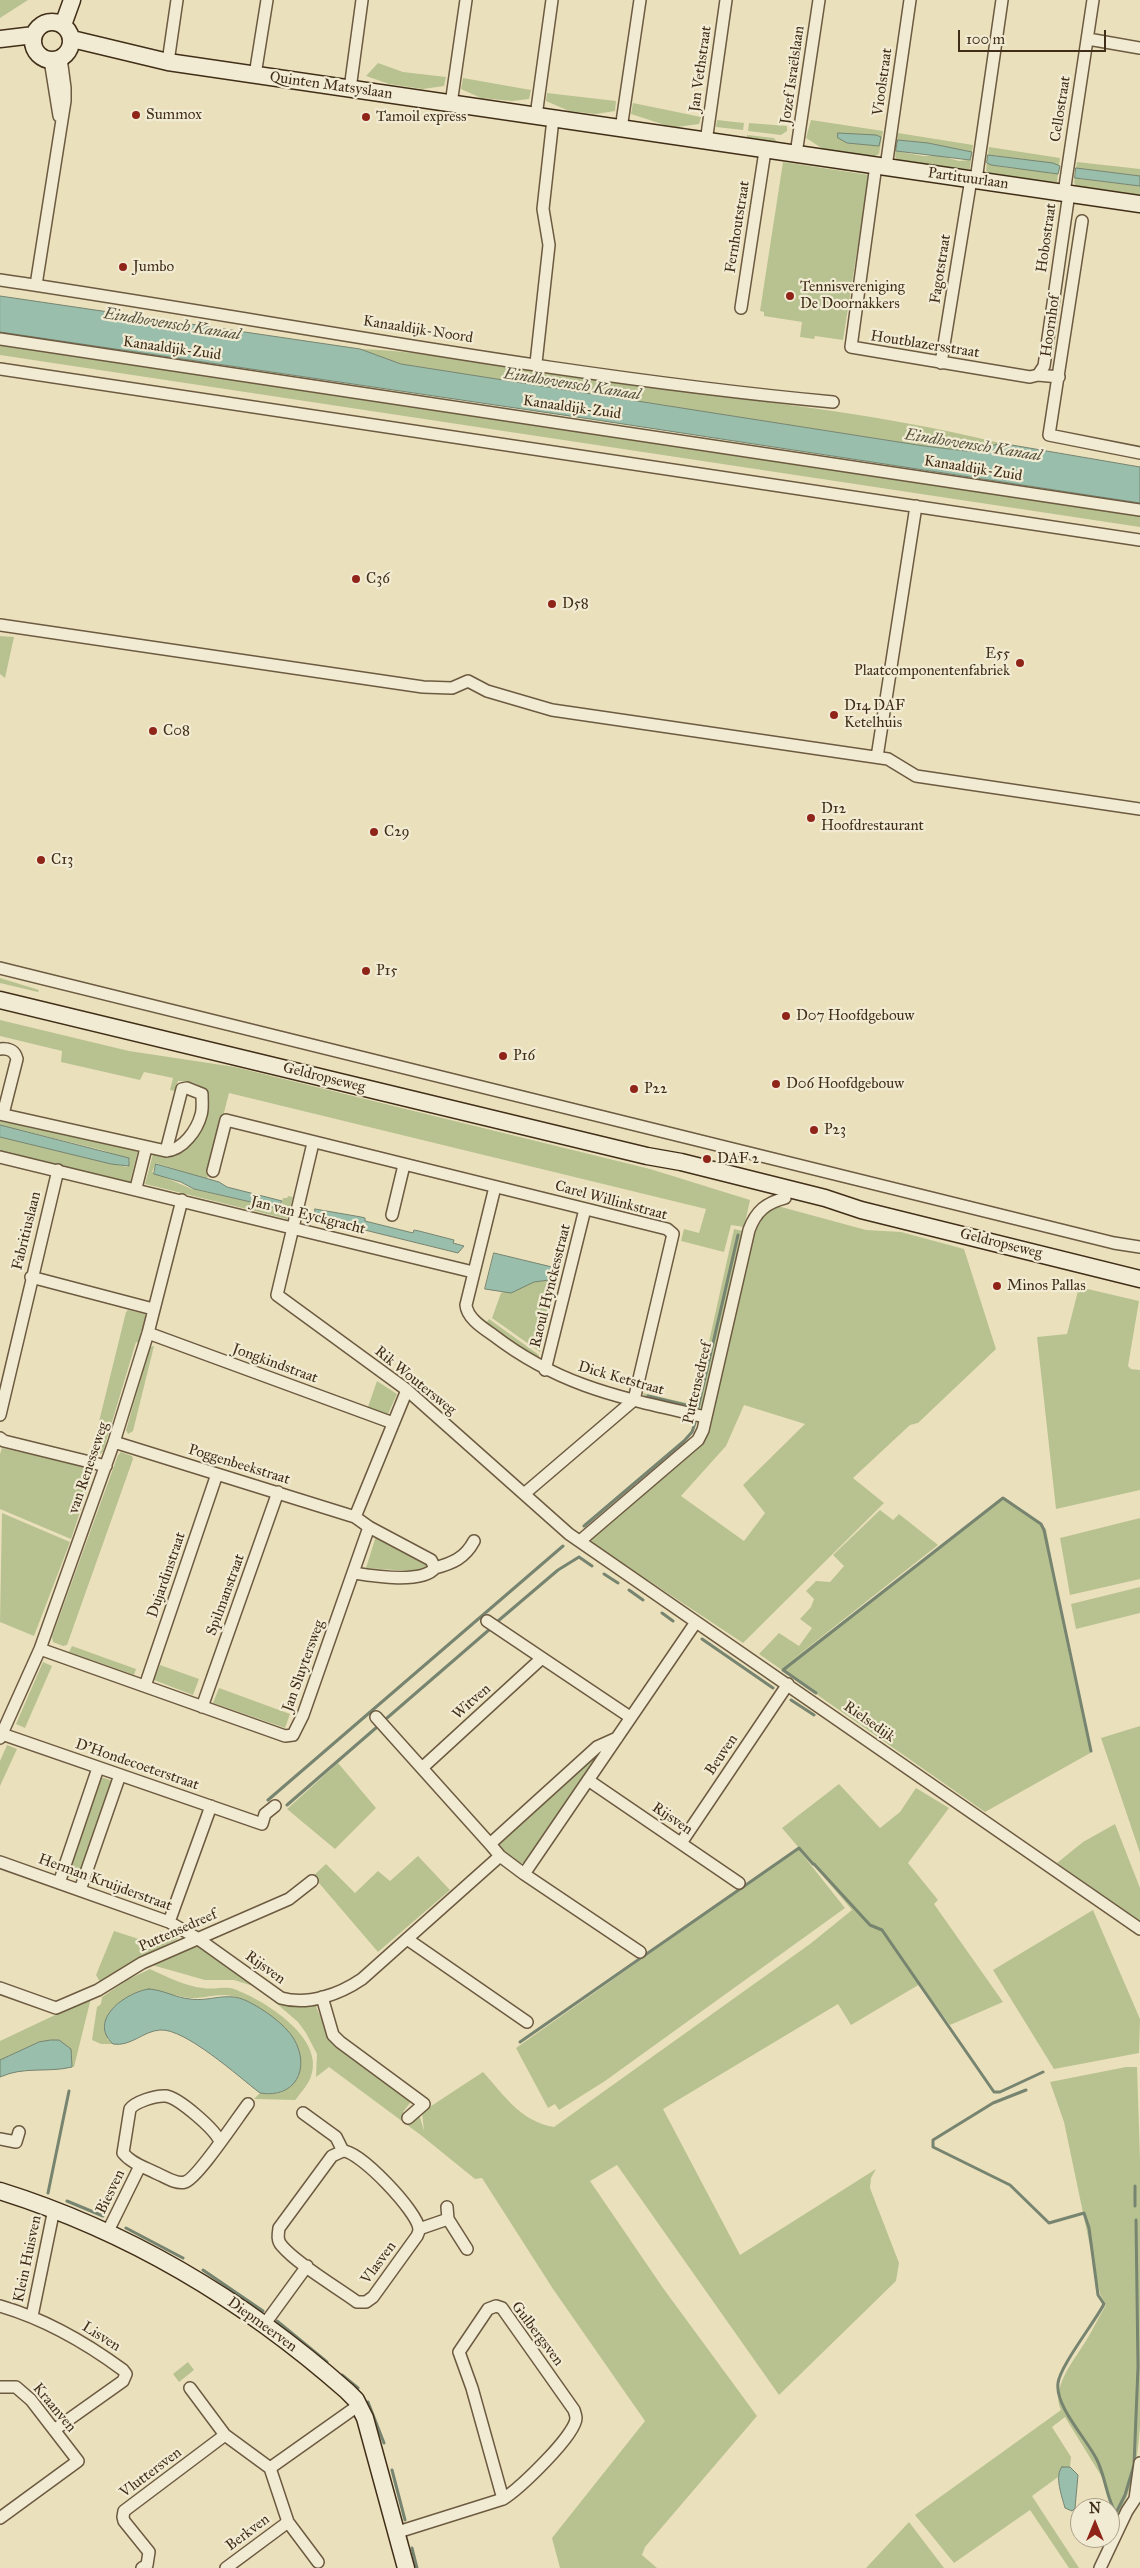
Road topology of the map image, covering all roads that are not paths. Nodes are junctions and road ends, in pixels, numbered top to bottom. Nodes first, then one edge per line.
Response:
1 (62, 0) edge
2 (72, 0) edge
3 (177, 0) edge
4 (267, 0) edge
5 (362, 0) edge
6 (466, 0) edge
7 (552, 0) edge
8 (640, 0) edge
9 (726, 0) edge
10 (819, 0) edge
11 (910, 0) edge
12 (1002, 0) edge
13 (1093, 0) edge
14 (1088, 39) junction
15 (0, 40) edge
16 (34, 41) junction
17 (61, 42) junction
18 (0, 48) edge
19 (1140, 48) edge
20 (168, 62) junction
21 (255, 75) junction
22 (350, 89) junction
23 (451, 104) junction
24 (536, 116) junction
25 (554, 119) junction
26 (621, 129) junction
27 (706, 142) junction
28 (765, 151) junction
29 (796, 154) junction
30 (881, 166) junction
31 (973, 180) junction
32 (1066, 193) junction
33 (1140, 204) edge
34 (1082, 221) dead end
35 (0, 280) edge
36 (36, 285) junction
37 (741, 308) dead end
38 (0, 339) edge
39 (942, 363) junction
40 (536, 364) junction
41 (0, 369) edge
42 (1038, 375) junction
43 (1059, 377) junction
44 (832, 402) dead end
45 (1140, 453) edge
46 (916, 506) junction
47 (1140, 510) edge
48 (1140, 540) edge
49 (0, 625) edge
50 (877, 758) junction
51 (1140, 809) edge
52 (0, 968) edge
53 (0, 1000) edge
54 (0, 1050) edge
55 (2, 1114) edge
56 (313, 1143) junction
57 (146, 1148) junction
58 (166, 1151) junction
59 (648, 1156) junction
60 (0, 1157) edge
61 (404, 1165) junction
62 (58, 1170) junction
63 (214, 1171) dead end
64 (495, 1187) junction
65 (136, 1188) junction
66 (785, 1198) junction
67 (182, 1200) junction
68 (585, 1209) junction
69 (861, 1210) junction
70 (392, 1215) dead end
71 (293, 1228) junction
72 (1140, 1247) edge
73 (473, 1272) junction
74 (31, 1277) junction
75 (1140, 1279) edge
76 (153, 1309) junction
77 (148, 1334) junction
78 (5, 1362) edge
79 (545, 1370) junction
80 (407, 1390) junction
81 (634, 1400) junction
82 (0, 1416) edge
83 (706, 1417) junction
84 (392, 1423) junction
85 (2, 1439) edge
86 (114, 1442) junction
87 (106, 1466) junction
88 (217, 1474) junction
89 (278, 1492) junction
90 (524, 1494) junction
91 (355, 1517) junction
92 (370, 1527) junction
93 (580, 1541) junction
94 (474, 1542) dead end
95 (435, 1568) junction
96 (354, 1573) junction
97 (487, 1621) dead end
98 (696, 1622) junction
99 (40, 1649) junction
100 (542, 1658) junction
101 (788, 1684) junction
102 (145, 1686) junction
103 (202, 1707) junction
104 (376, 1717) dead end
105 (630, 1717) junction
106 (1, 1736) edge
107 (617, 1738) junction
108 (98, 1768) junction
109 (422, 1768) junction
110 (120, 1775) junction
111 (588, 1780) junction
112 (211, 1806) junction
113 (275, 1806) dead end
114 (681, 1843) junction
115 (490, 1844) junction
116 (500, 1856) junction
117 (0, 1862) edge
118 (524, 1874) junction
119 (312, 1880) dead end
120 (59, 1882) junction
121 (739, 1883) dead end
122 (80, 1890) junction
123 (169, 1922) junction
124 (1140, 1929) edge
125 (197, 1938) junction
126 (408, 1940) junction
127 (640, 1952) dead end
128 (0, 1988) edge
129 (322, 1997) junction
130 (527, 2022) dead end
131 (248, 2104) dead end
132 (303, 2112) dead end
133 (408, 2118) dead end
134 (19, 2132) dead end
135 (0, 2139) edge
136 (220, 2142) junction
137 (343, 2151) junction
138 (140, 2166) junction
139 (0, 2191) edge
140 (447, 2207) dead end
141 (54, 2209) junction
142 (448, 2219) junction
143 (419, 2229) junction
144 (108, 2231) junction
145 (467, 2249) dead end
146 (307, 2266) junction
147 (0, 2306) edge
148 (32, 2316) junction
149 (264, 2325) junction
150 (0, 2387) edge
151 (190, 2388) dead end
152 (359, 2405) junction
153 (54, 2430) junction
154 (226, 2435) junction
155 (1140, 2463) edge
156 (270, 2468) junction
157 (503, 2498) junction
158 (0, 2518) edge
159 (288, 2522) junction
160 (398, 2532) junction
161 (318, 2562) dead end
162 (142, 2568) edge
163 (226, 2568) edge
164 (406, 2568) edge
165 (1100, 2568) edge

1 - 17 street
2 - 17 street
3 - 20 street
4 - 21 street
5 - 22 street
6 - 23 street
7 - 24 street
8 - 26 street
9 - 27 street, Jan Vethstraat
10 - 29 street, Jozef Israëlslaan
11 - 30 street, Vioolstraat
12 - 31 street
13 - 14 street, Cellostraat
14 - 19 street
14 - 32 street, Cellostraat
15 - 16 street
16 - 17 street
16 - 17 street
16 - 18 street
17 - 20 street, Quinten Matsyslaan
17 - 36 street
20 - 21 street, Quinten Matsyslaan
21 - 22 street, Quinten Matsyslaan
22 - 23 street, Quinten Matsyslaan
23 - 24 street, Quinten Matsyslaan
24 - 25 street, Quinten Matsyslaan
25 - 26 street, Quinten Matsyslaan
25 - 40 street
26 - 27 street, Quinten Matsyslaan
27 - 28 street, Quinten Matsyslaan
28 - 29 street, Quinten Matsyslaan
28 - 37 street, Fernhoutstraat
29 - 30 street, Partituurlaan
30 - 31 street, Partituurlaan
30 - 39 street, Houtblazersstraat
31 - 32 street, Partituurlaan
31 - 39 street, Fagotstraat
32 - 33 street, Partituurlaan
32 - 42 street, Hobostraat
34 - 43 street, Hoornhof
35 - 36 street, Kanaaldijk-Noord
36 - 40 street, Kanaaldijk-Noord
38 - 47 street, Kanaaldijk-Zuid
39 - 42 street, Houtblazersstraat
40 - 44 street, Kanaaldijk-Noord
41 - 46 street
42 - 43 street, Houtblazersstraat
43 - 45 street, Hoornhof
46 - 48 street
46 - 50 street
49 - 50 street
50 - 51 street
52 - 72 street
53 - 59 street, Geldropseweg
54 - 55 street
55 - 57 street
56 - 61 street, Carel Willinkstraat
56 - 63 street, Carel Willinkstraat
56 - 71 street
57 - 58 street
57 - 65 street
58 - 58 street
59 - 66 street, Geldropseweg
59 - 69 street, Geldropseweg
60 - 62 street, Jan van Eyckgracht
61 - 64 street, Carel Willinkstraat
61 - 70 street
62 - 65 street, Jan van Eyckgracht
62 - 74 street, Fabritiuslaan
64 - 68 street, Carel Willinkstraat
64 - 73 street, Dick Ketstraat
65 - 67 street, Jan van Eyckgracht
66 - 69 street, Geldropseweg
66 - 83 street, Puttensedreef
67 - 71 street, Jan van Eyckgracht
67 - 76 street, van Renesseweg
68 - 79 street, Raoul Hynckesstraat
68 - 81 street, Carel Willinkstraat
69 - 75 street, Geldropseweg
71 - 73 street, Jan van Eyckgracht
71 - 80 street, Rik Woutersweg
73 - 79 street, Dick Ketstraat
74 - 76 street
74 - 78 street, Fabritiuslaan
76 - 77 street, van Renesseweg
77 - 84 street, Jongkindstraat
77 - 86 street, van Renesseweg
78 - 82 street, Fabritiuslaan
79 - 81 street, Dick Ketstraat
80 - 84 street
80 - 90 street, Rik Woutersweg
81 - 83 street, Dick Ketstraat
81 - 90 street
83 - 93 street, Puttensedreef
84 - 91 street
85 - 87 street
86 - 87 street, van Renesseweg
86 - 88 street, Poggenbeekstraat
87 - 99 street, van Renesseweg
88 - 89 street, Poggenbeekstraat
88 - 102 street, Dujardinstraat
89 - 91 street, Poggenbeekstraat
89 - 103 street, Spilmanstraat
90 - 93 street, Rik Woutersweg
91 - 92 street
92 - 95 street
92 - 96 street, Jan Sluytersweg
93 - 98 street, Rielsedijk
94 - 95 street
95 - 96 street
96 - 103 street, Jan Sluytersweg
97 - 100 street
98 - 101 street, Rielsedijk
98 - 105 street
99 - 102 street, Jan Sluytersweg
99 - 106 street, van Renesseweg
100 - 105 street
100 - 109 street, Witven
101 - 114 street, Beuven
101 - 124 street, Rielsedijk
102 - 103 street, Jan Sluytersweg
104 - 109 street
105 - 107 street
106 - 108 street, D'Hondecoeterstraat
107 - 111 street
107 - 115 street
108 - 110 street, D'Hondecoeterstraat
108 - 120 street
109 - 115 street
110 - 112 street, D'Hondecoeterstraat
110 - 122 street
111 - 114 street, Rijsven
111 - 118 street
112 - 113 street, D'Hondecoeterstraat
112 - 123 street
114 - 121 street, Rijsven
115 - 116 street
116 - 118 street
116 - 126 street, Rijsven
117 - 120 street, Herman Kruijderstraat
118 - 127 street
119 - 125 street, Puttensedreef
120 - 122 street, Herman Kruijderstraat
122 - 123 street, Herman Kruijderstraat
123 - 125 street, Herman Kruijderstraat
125 - 128 street, Puttensedreef
125 - 129 street, Rijsven
126 - 129 street, Rijsven
126 - 130 street
129 - 133 street
131 - 136 street, Biesven
132 - 137 street
134 - 135 street
136 - 138 street, Biesven
136 - 138 street, Biesven
137 - 143 street
137 - 146 street, Vlasven
138 - 144 street, Biesven
139 - 141 street, Diepmeerven
140 - 142 street
141 - 144 street, Diepmeerven
141 - 148 street, Klein Huisven
142 - 143 street
142 - 145 street
143 - 146 street, Vlasven
144 - 149 street, Diepmeerven
146 - 149 street
147 - 148 street, Lisven
148 - 153 street, Lisven
149 - 152 street, Diepmeerven
150 - 153 street, Kraanven
151 - 154 street
152 - 156 street
152 - 160 street, Diepmeerven
153 - 158 street, Kraanven
154 - 156 street
154 - 162 street, Vluttersven
155 - 165 street
156 - 159 street, Berkven
157 - 157 street, Gulbergsven
157 - 160 street, Gulbergsven
159 - 161 street, Berkven
159 - 163 street, Berkven
160 - 164 street, Diepmeerven

